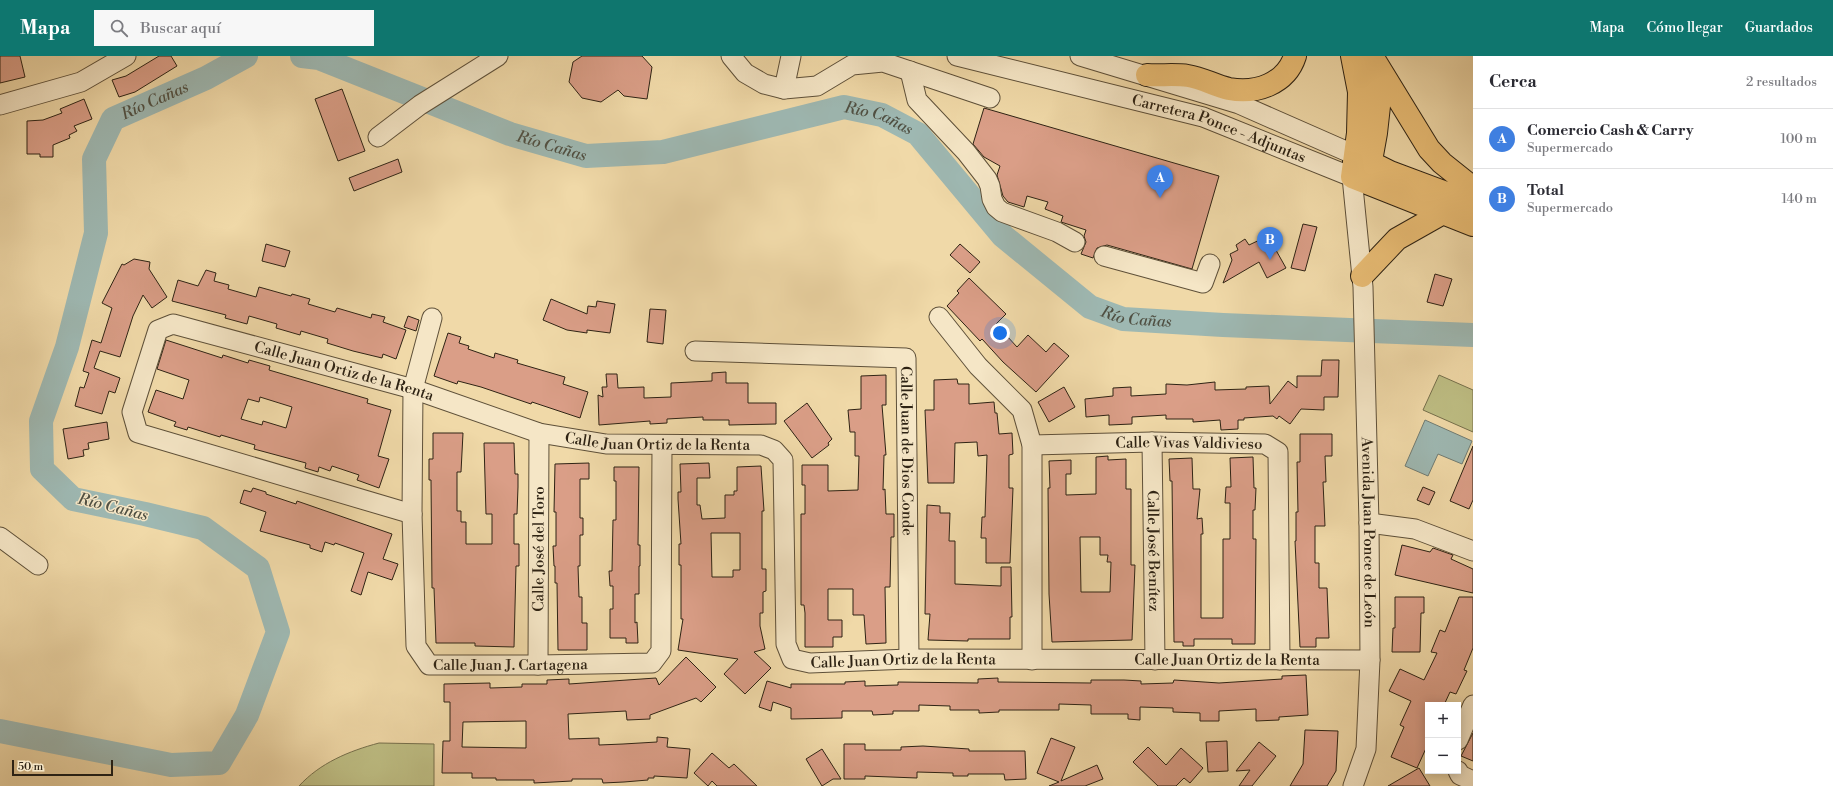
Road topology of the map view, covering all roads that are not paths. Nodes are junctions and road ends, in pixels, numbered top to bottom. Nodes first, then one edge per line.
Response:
1 (126, 56) edge
2 (498, 56) edge
3 (731, 56) edge
4 (791, 56) edge
5 (957, 56) edge
6 (1080, 56) edge
7 (1295, 56) edge
8 (1352, 56) edge
9 (1368, 56) edge
10 (1372, 56) edge
11 (910, 71) junction
12 (1147, 76) junction
13 (784, 89) junction
14 (990, 98) dead end
15 (0, 105) edge
16 (378, 137) dead end
17 (1361, 170) junction
18 (1473, 188) edge
19 (1473, 204) edge
20 (1443, 213) junction
21 (1473, 225) edge
22 (1075, 242) dead end
23 (1104, 256) dead end
24 (1210, 264) dead end
25 (1362, 276) junction
26 (939, 317) dead end
27 (432, 318) dead end
28 (696, 350) dead end
29 (413, 389) junction
30 (539, 433) junction
31 (1152, 442) junction
32 (662, 445) junction
33 (1032, 445) junction
34 (412, 514) junction
35 (1369, 523) junction
36 (0, 537) edge
37 (1473, 551) edge
38 (38, 566) dead end
39 (909, 659) junction
40 (1032, 660) junction
41 (1155, 660) junction
42 (1280, 660) junction
43 (1370, 660) junction
44 (538, 666) junction
45 (1473, 705) edge
46 (1459, 738) edge
47 (1460, 774) edge
48 (1473, 781) edge
49 (1353, 786) edge

1 - 15 street
2 - 16 street
3 - 13 street
4 - 13 street
5 - 17 street, Carretera Ponce - Adjuntas
6 - 12 street, Carretera Ponce - Adjuntas
7 - 12 highway
8 - 17 highway
9 - 17 highway
10 - 18 highway
11 - 13 street
11 - 14 street
11 - 22 street
12 - 17 street, Carretera Ponce - Adjuntas
17 - 19 highway, Carretera Ponce - Adjuntas
17 - 20 highway, Carretera Ponce - Adjuntas
17 - 25 street, Avenida Juan Ponce de León
20 - 21 highway, Carretera Ponce - Adjuntas
20 - 25 highway
23 - 24 street
25 - 35 street, Avenida Juan Ponce de León
26 - 33 street
27 - 29 street, Calle Juan J. Cartagena
28 - 39 street, Calle Juan de Dios Conde
29 - 30 street, Calle Juan Ortiz de la Renta
29 - 34 street, Calle Juan J. Cartagena
29 - 34 street, Calle Juan Ortiz de la Renta
30 - 32 street, Calle Juan Ortiz de la Renta
30 - 44 street, Calle José del Toro
31 - 33 street, Calle Vivas Valdivieso
31 - 41 street, Calle José Benítez
31 - 42 street, Calle Vivas Valdivieso
32 - 39 street, Calle Juan Ortiz de la Renta
32 - 44 street, Calle Juan J. Cartagena
33 - 40 street
34 - 44 street, Calle Juan J. Cartagena
35 - 37 street
35 - 43 street, Avenida Juan Ponce de León
36 - 38 street
39 - 40 street, Calle Juan Ortiz de la Renta
40 - 41 street, Calle Juan Ortiz de la Renta
41 - 42 street, Calle Juan Ortiz de la Renta
42 - 43 street, Calle Juan Ortiz de la Renta
43 - 49 street, Avenida Juan Ponce de León
45 - 46 street
47 - 48 street

